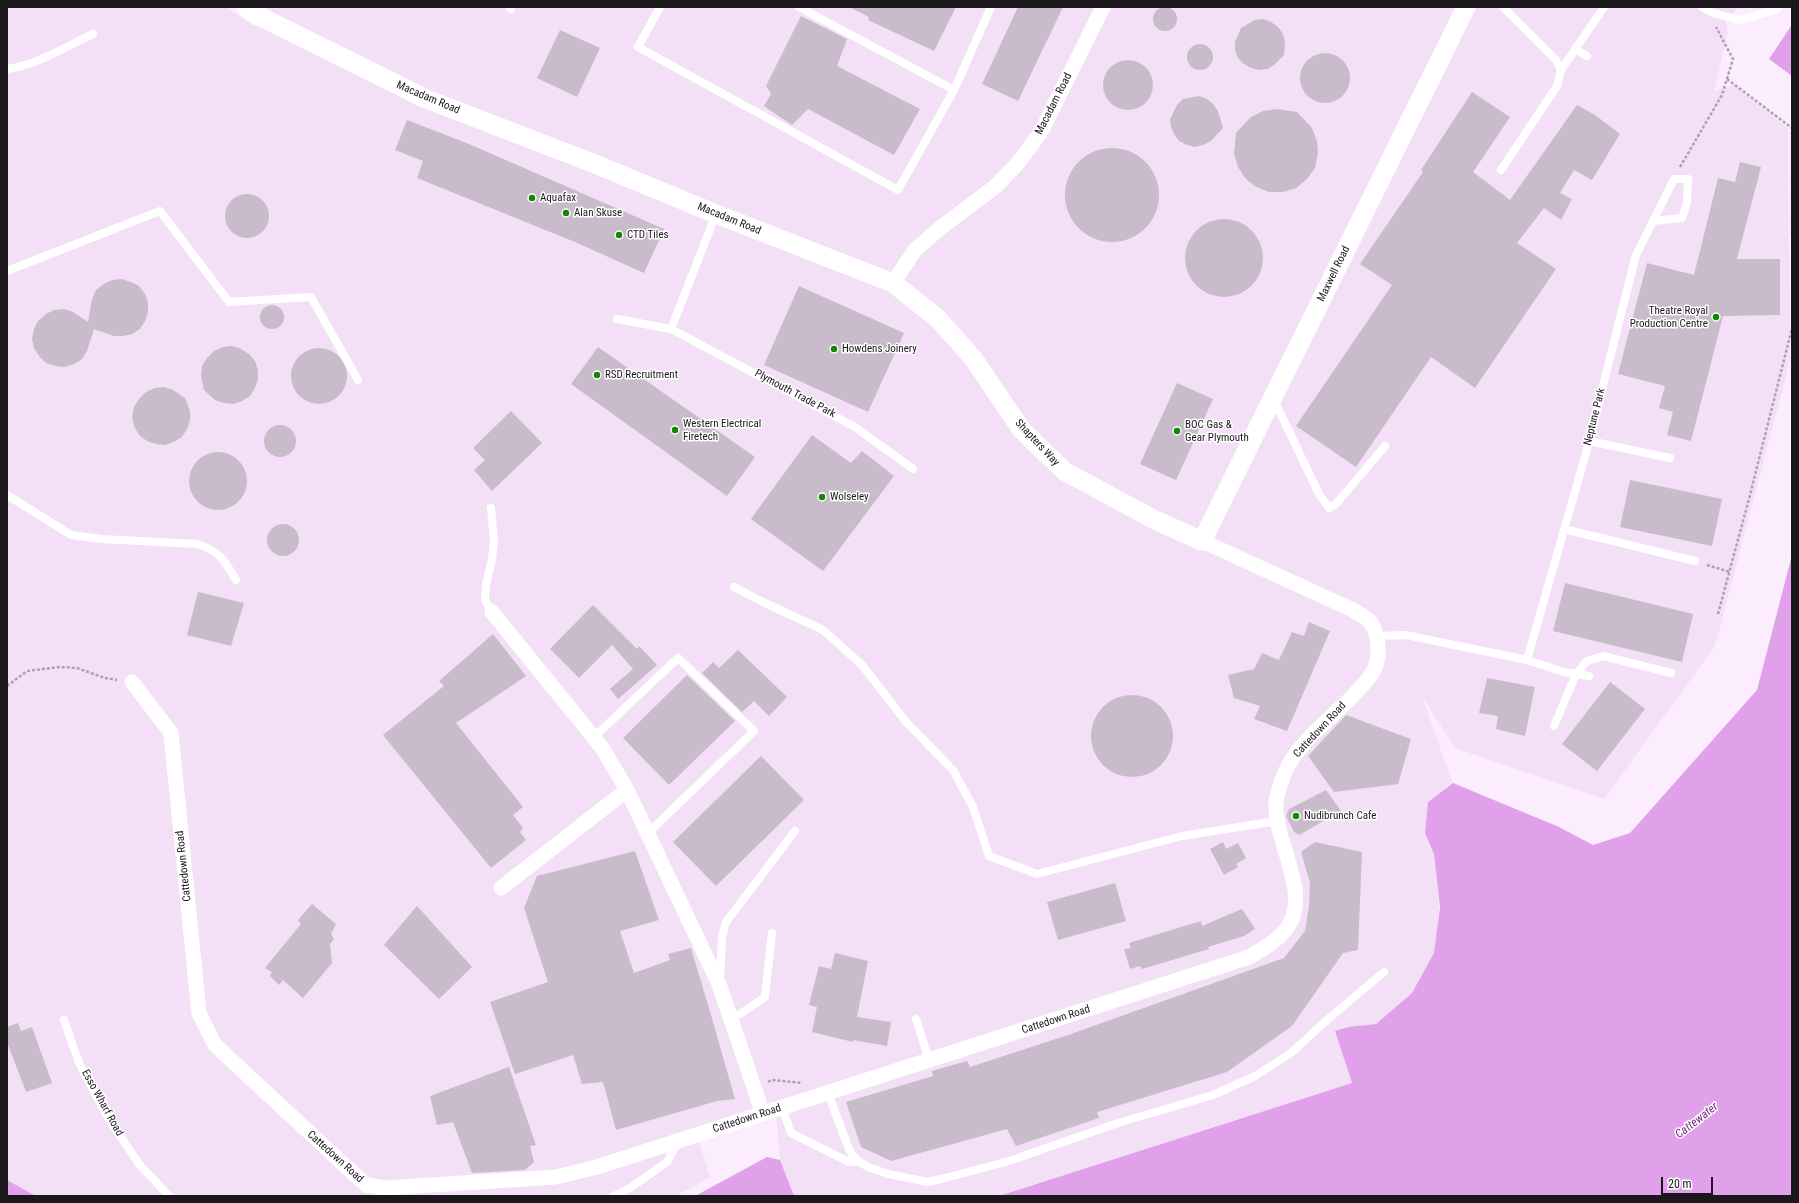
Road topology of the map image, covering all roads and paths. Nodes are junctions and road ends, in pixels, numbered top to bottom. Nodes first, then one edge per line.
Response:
1 (246, 7) edge
2 (660, 7) edge
3 (798, 7) edge
4 (991, 7) edge
5 (1103, 7) edge
6 (1466, 7) edge
7 (1503, 7) edge
8 (1604, 7) edge
9 (1702, 7) edge
10 (1779, 7) edge
11 (1713, 13) junction
12 (93, 34) dead end
13 (1575, 49) junction
14 (1587, 56) dead end
15 (7, 69) edge
16 (1561, 70) junction
17 (1727, 79) junction
18 (954, 90) junction
19 (1501, 170) dead end
20 (1674, 179) junction
21 (716, 214) junction
22 (1653, 221) junction
23 (1792, 234) edge
24 (7, 271) edge
25 (893, 283) junction
26 (617, 319) dead end
27 (671, 328) junction
28 (1792, 328) edge
29 (358, 380) dead end
30 (1272, 398) junction
31 (1588, 441) junction
32 (1385, 446) dead end
33 (1670, 458) dead end
34 (913, 469) dead end
35 (7, 495) edge
36 (491, 508) dead end
37 (1564, 529) junction
38 (1202, 541) junction
39 (1695, 561) joint
40 (1730, 572) junction
41 (236, 580) dead end
42 (734, 587) dead end
43 (492, 612) joint
44 (1718, 614) dead end
45 (1377, 636) junction
46 (1527, 660) junction
47 (1671, 673) dead end
48 (1576, 674) junction
49 (1589, 676) dead end
50 (132, 682) joint
51 (7, 686) edge
52 (1554, 726) dead end
53 (593, 738) junction
54 (627, 790) junction
55 (1277, 821) junction
56 (795, 831) dead end
57 (647, 834) junction
58 (501, 888) dead end
59 (772, 933) dead end
60 (1384, 972) dead end
61 (720, 984) junction
62 (730, 1018) junction
63 (916, 1019) dead end
64 (64, 1020) dead end
65 (930, 1060) junction
66 (803, 1083) dead end
67 (754, 1087) junction
68 (828, 1093) junction
69 (782, 1108) junction
70 (763, 1114) junction
71 (678, 1141) junction
72 (858, 1161) junction
73 (170, 1196) edge
74 (614, 1196) edge

1 - 21 street, Macadam Road
2 - 18 lane
3 - 18 lane
4 - 18 lane
5 - 25 street, Macadam Road
6 - 30 street, Maxwell Road
7 - 16 lane
8 - 13 lane
9 - 11 lane
10 - 11 lane
11 - 17 path
12 - 15 lane
13 - 14 lane
13 - 16 lane
16 - 19 lane
17 - 20 path
17 - 23 path
20 - 22 lane, Neptune Park
20 - 22 lane
21 - 25 street, Macadam Road
21 - 27 lane
22 - 31 lane, Neptune Park
24 - 29 lane
25 - 38 street, Shapters Way
26 - 27 lane, Plymouth Trade Park
27 - 34 lane, Plymouth Trade Park
28 - 40 path
30 - 32 lane
30 - 38 street, Maxwell Road
31 - 33 lane
31 - 37 lane, Neptune Park
35 - 41 lane
36 - 43 lane
37 - 39 lane
37 - 46 lane, Neptune Park
38 - 45 street
39 - 40 path
40 - 44 path
42 - 55 lane
43 - 53 street
45 - 46 lane
45 - 55 street, Cattedown Road
46 - 48 lane
47 - 48 lane
48 - 49 lane
48 - 52 lane
50 - 51 path
50 - 71 street, Cattedown Road
53 - 54 street
53 - 57 lane
54 - 57 street
54 - 58 street
55 - 65 street, Cattedown Road
56 - 61 lane
57 - 61 street
59 - 62 lane
60 - 72 lane
61 - 62 street
62 - 67 street
63 - 65 lane
64 - 73 lane, Esso Wharf Road
65 - 68 street, Cattedown Road
66 - 67 path
67 - 70 street
68 - 69 street, Cattedown Road
68 - 72 lane
69 - 70 street, Cattedown Road
69 - 72 lane
70 - 71 street, Cattedown Road
71 - 74 lane

